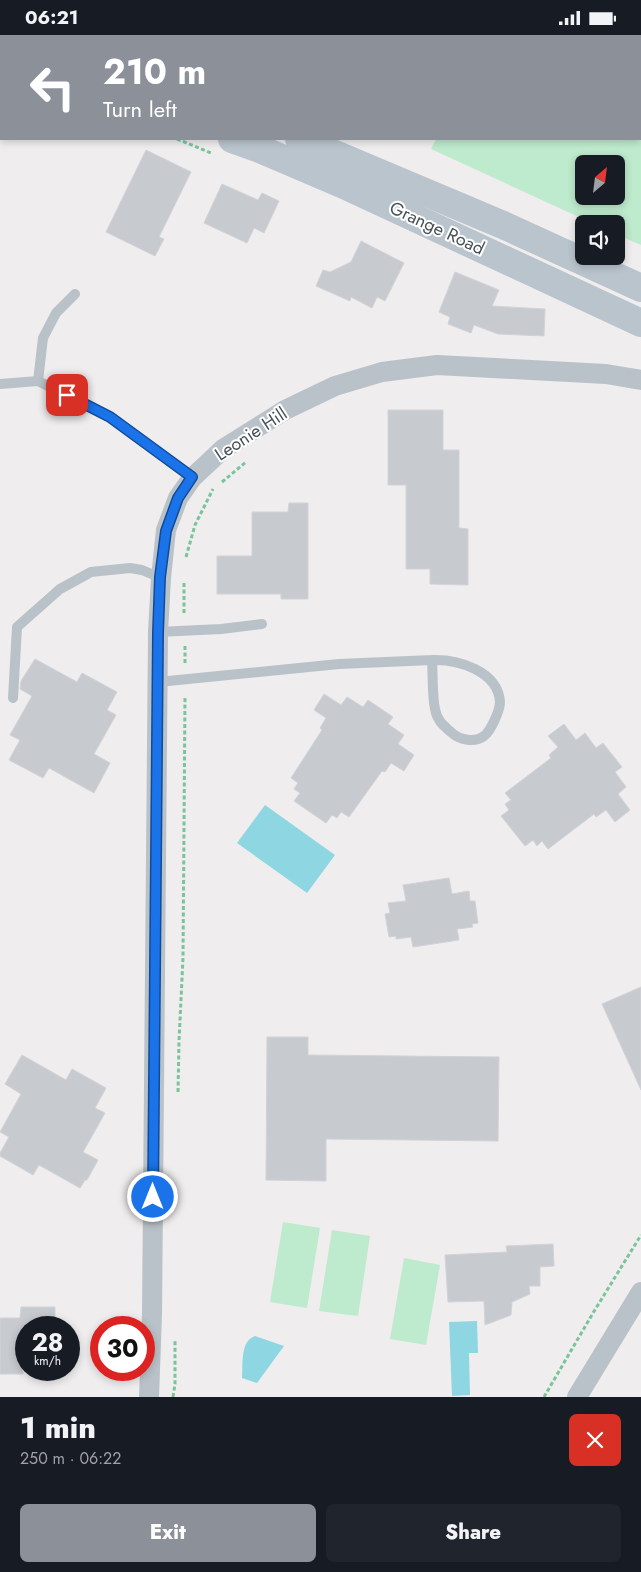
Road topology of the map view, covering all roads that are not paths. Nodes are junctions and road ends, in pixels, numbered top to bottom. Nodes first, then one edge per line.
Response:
1 (235, 140) edge
2 (301, 140) edge
3 (641, 288) edge
4 (75, 294) dead end
5 (641, 323) edge
6 (641, 367) edge
7 (606, 374) junction
8 (641, 380) edge
9 (38, 381) junction
10 (0, 384) edge
11 (192, 477) junction
12 (160, 577) junction
13 (262, 624) dead end
14 (158, 633) junction
15 (432, 660) junction
16 (158, 682) junction
17 (13, 698) dead end
18 (641, 1293) edge
19 (149, 1397) edge
20 (577, 1397) edge

1 - 5 main road, Grange Road
2 - 3 main road, Grange Road
4 - 9 lane
6 - 7 street, Leonie Hill
7 - 8 street, Leonie Hill
7 - 11 street, Leonie Hill
9 - 10 lane
9 - 11 lane
11 - 12 street, Leonie Hill
12 - 14 street, Leonie Hill
12 - 17 lane
13 - 14 lane
14 - 16 street, Leonie Hill
15 - 15 lane
15 - 16 lane
16 - 19 street, Leonie Hill
18 - 20 street

